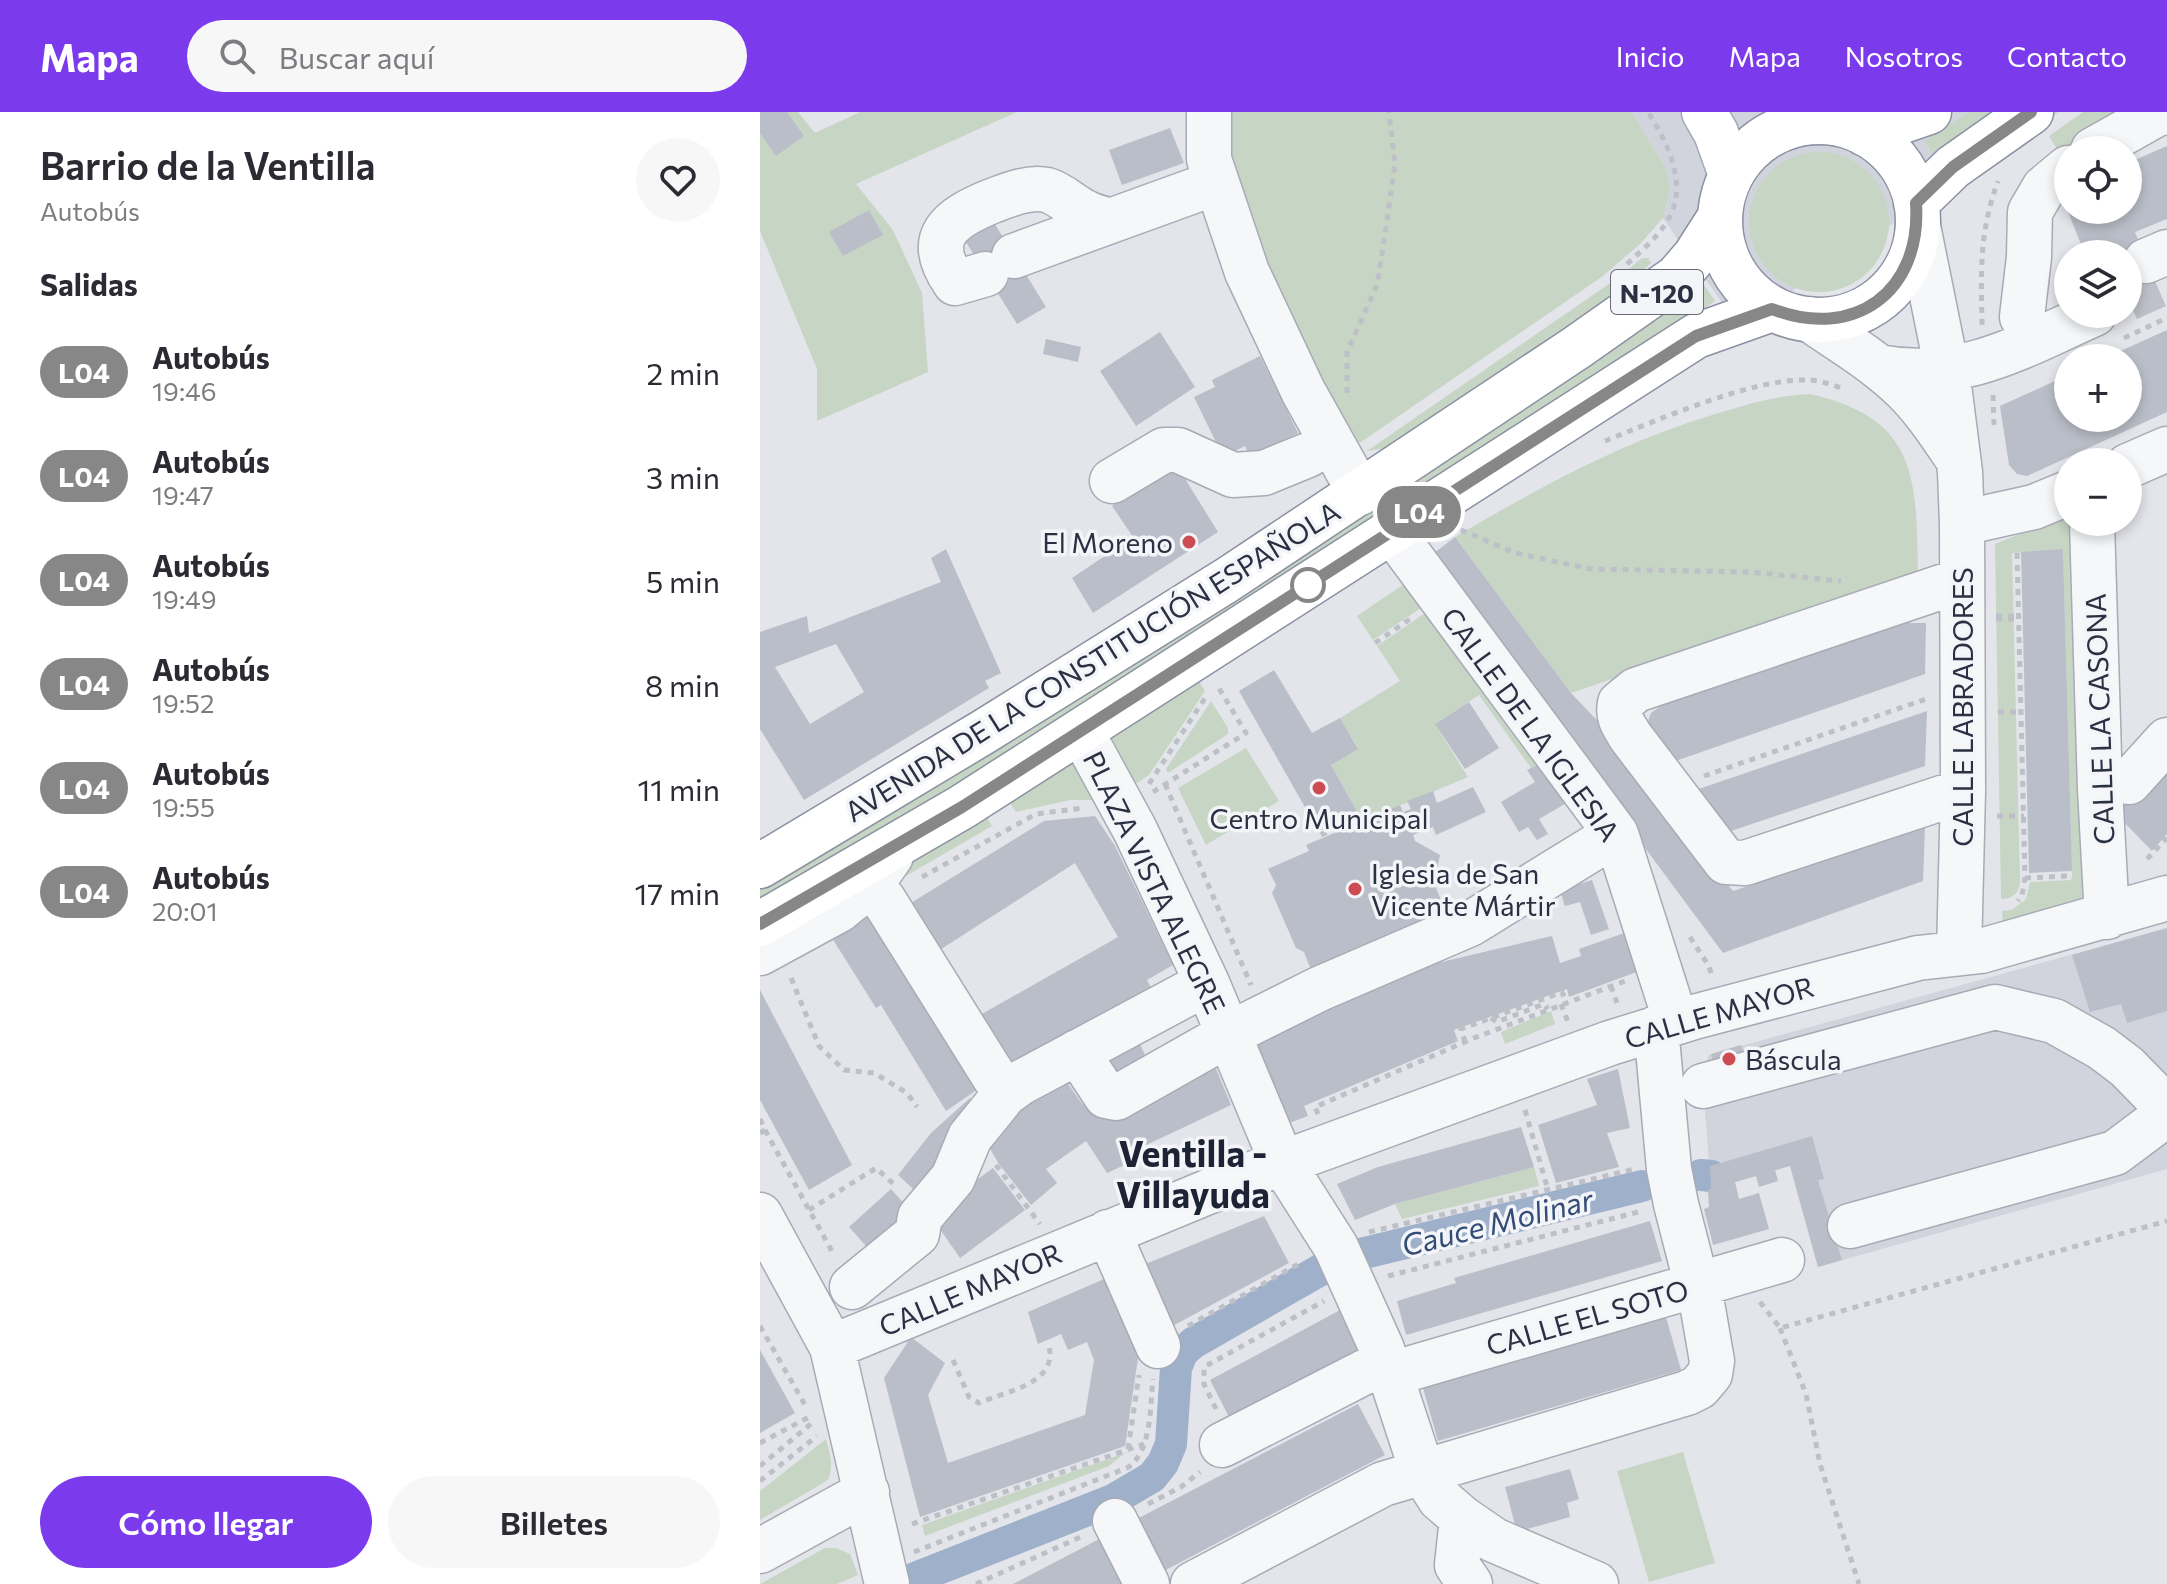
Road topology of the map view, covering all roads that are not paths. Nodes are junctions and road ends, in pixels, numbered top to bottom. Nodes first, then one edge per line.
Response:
1 (1182, 112) edge
2 (1209, 112) edge
3 (1704, 112) edge
4 (1929, 112) edge
5 (2167, 112) edge
6 (1814, 117) edge
7 (2015, 118) edge
8 (1865, 134) junction
9 (2118, 136) edge
10 (1201, 175) junction
11 (1731, 175) junction
12 (2054, 180) edge
13 (1917, 215) junction
14 (1720, 217) junction
15 (1108, 220) junction
16 (2054, 303) edge
17 (1936, 309) junction
18 (1790, 314) junction
19 (2022, 317) junction
20 (2054, 326) edge
21 (1987, 346) junction
22 (1947, 370) junction
23 (1865, 380) junction
24 (1315, 440) junction
25 (2167, 449) edge
26 (2142, 460) edge
27 (1959, 461) junction
28 (1112, 481) dead end
29 (1360, 493) junction
30 (2054, 499) edge
31 (1962, 523) junction
32 (1391, 530) junction
33 (2092, 536) edge
34 (1962, 580) junction
35 (1081, 731) junction
36 (2167, 740) edge
37 (2129, 782) dead end
38 (1980, 803) junction
39 (1616, 834) junction
40 (760, 866) edge
41 (2167, 898) edge
42 (883, 899) road end
43 (2107, 917) junction
44 (766, 940) edge
45 (1959, 953) junction
46 (1207, 983) junction
47 (1651, 1020) junction
48 (1229, 1034) junction
49 (1077, 1052) junction
50 (1703, 1086) dead end
51 (1005, 1094) junction
52 (2166, 1108) edge
53 (1282, 1162) junction
54 (760, 1215) edge
55 (1850, 1226) dead end
56 (1108, 1232) junction
57 (1765, 1265) road end
58 (1697, 1285) junction
59 (852, 1287) road end
60 (1158, 1346) road end
61 (832, 1347) junction
62 (1388, 1368) junction
63 (1222, 1445) road end
64 (1422, 1471) junction
65 (867, 1492) junction
66 (1462, 1518) junction
67 (1115, 1521) road end
68 (760, 1551) edge
69 (885, 1577) edge
70 (1147, 1584) edge
71 (1193, 1584) edge
72 (1470, 1584) edge
73 (1596, 1584) edge

1 - 10 street
2 - 10 street
3 - 11 main road
4 - 8 main road
5 - 9 street
6 - 8 main road
6 - 11 main road
7 - 13 main road
8 - 13 main road
10 - 15 street
10 - 24 street
11 - 14 main road
12 - 19 street
13 - 17 street, CALLE LABRADORES
13 - 18 main road
14 - 18 main road
14 - 29 main road, AVENIDA DE LA CONSTITUCIÓN ESPAÑOLA / N-120
15 - 15 street
16 - 19 street
17 - 21 street
17 - 22 street, CALLE LABRADORES
18 - 23 street
18 - 32 main road, AVENIDA DE LA CONSTITUCIÓN ESPAÑOLA / N-120
19 - 21 street
20 - 21 street
21 - 22 street
22 - 23 street
22 - 27 street, CALLE LABRADORES
23 - 27 street
24 - 28 street
24 - 29 street
25 - 26 street
27 - 31 street, CALLE LABRADORES
29 - 40 main road, AVENIDA DE LA CONSTITUCIÓN ESPAÑOLA / N-120
30 - 31 street
31 - 34 street, CALLE LABRADORES
32 - 35 main road, AVENIDA DE LA CONSTITUCIÓN ESPAÑOLA / N-120
32 - 39 street, CALLE DE LA IGLESIA
33 - 43 street, CALLE LA CASONA
34 - 38 street, CALLE LABRADORES
34 - 38 street
35 - 44 main road, AVENIDA DE LA CONSTITUCIÓN ESPAÑOLA / N-120
35 - 46 street, PLAZA VISTA ALEGRE
36 - 37 street, CALLE LA CASONA
38 - 45 street, CALLE LABRADORES
39 - 47 street, CALLE DE LA IGLESIA
39 - 48 street
41 - 43 street, CALLE MAYOR
42 - 51 street
43 - 45 street, CALLE MAYOR
45 - 47 street, CALLE MAYOR
46 - 48 street, PLAZA VISTA ALEGRE
46 - 49 street
47 - 53 street, CALLE MAYOR
47 - 58 street, CALLE DE LA IGLESIA
48 - 49 street
48 - 53 street
49 - 51 street
50 - 52 street
51 - 59 street
52 - 55 street
53 - 56 street, CALLE MAYOR
53 - 62 street
54 - 61 street
56 - 60 street
56 - 61 street, CALLE MAYOR
57 - 58 street, CALLE EL SOTO
58 - 62 street, CALLE EL SOTO
58 - 64 street, CALLE DE LA IGLESIA
61 - 65 street
62 - 63 street, CALLE EL SOTO
62 - 64 street
64 - 66 street
64 - 71 street
65 - 68 street
65 - 69 street
66 - 72 street
66 - 73 street
67 - 70 street

